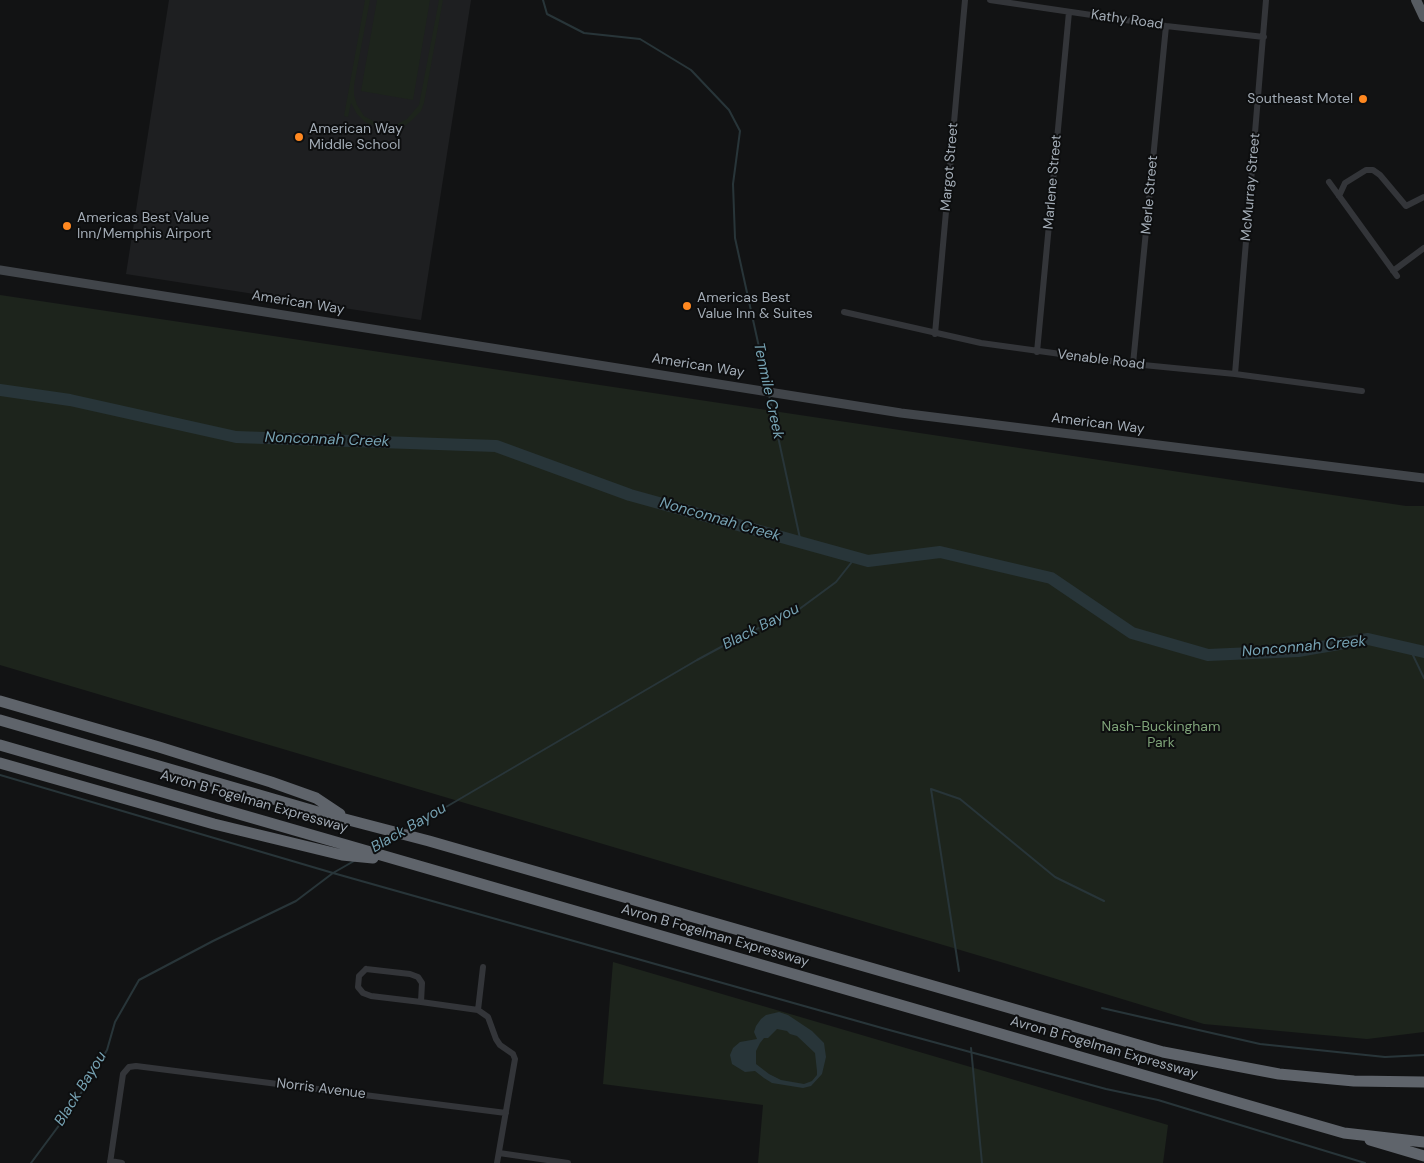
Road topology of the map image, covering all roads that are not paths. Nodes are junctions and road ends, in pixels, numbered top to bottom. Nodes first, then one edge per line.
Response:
1 (965, 0) edge
2 (990, 0) edge
3 (1266, 0) edge
4 (1416, 0) edge
5 (1018, 2) edge
6 (1069, 12) junction
7 (1424, 17) edge
8 (1166, 26) junction
9 (1264, 38) junction
10 (1329, 182) dead end
11 (1339, 196) junction
12 (1424, 197) edge
13 (1424, 248) edge
14 (0, 270) edge
15 (844, 312) dead end
16 (935, 334) junction
17 (1038, 352) junction
18 (1133, 364) junction
19 (1235, 374) junction
20 (1362, 392) dead end
21 (1424, 478) edge
22 (0, 701) edge
23 (0, 720) edge
24 (0, 745) edge
25 (1, 763) edge
26 (345, 818) junction
27 (398, 860) junction
28 (483, 967) dead end
29 (421, 1002) junction
30 (478, 1010) junction
31 (1424, 1082) edge
32 (506, 1113) junction
33 (1344, 1132) junction
34 (1424, 1142) edge
35 (499, 1153) junction
36 (1424, 1156) edge
37 (110, 1162) edge
38 (122, 1163) edge
39 (497, 1163) edge
40 (568, 1163) edge

1 - 16 street, Margot Street
2 - 5 street, Kathy Road
3 - 9 street, McMurray Street
4 - 7 highway
5 - 6 street, Kathy Road
6 - 8 street, Kathy Road
6 - 17 street, Marlene Street
8 - 9 street, Kathy Road
8 - 18 street, Merle Street
9 - 19 street, McMurray Street
10 - 11 street
11 - 12 street
11 - 13 street
14 - 21 main road, American Way
15 - 16 street, Venable Road
16 - 17 street, Venable Road
17 - 18 street, Venable Road
18 - 19 street, Venable Road
19 - 20 street, Venable Road
22 - 26 highway
23 - 26 highway, Avron B Fogelman Expressway
24 - 27 highway, Avron B Fogelman Expressway
25 - 27 highway
26 - 31 highway, Avron B Fogelman Expressway
27 - 33 highway, Avron B Fogelman Expressway
28 - 30 street
29 - 29 street
29 - 30 street
30 - 32 street
32 - 35 street
32 - 37 street, Norris Avenue
33 - 34 highway, Avron B Fogelman Expressway
33 - 36 highway
35 - 39 street
35 - 40 street
37 - 38 street

